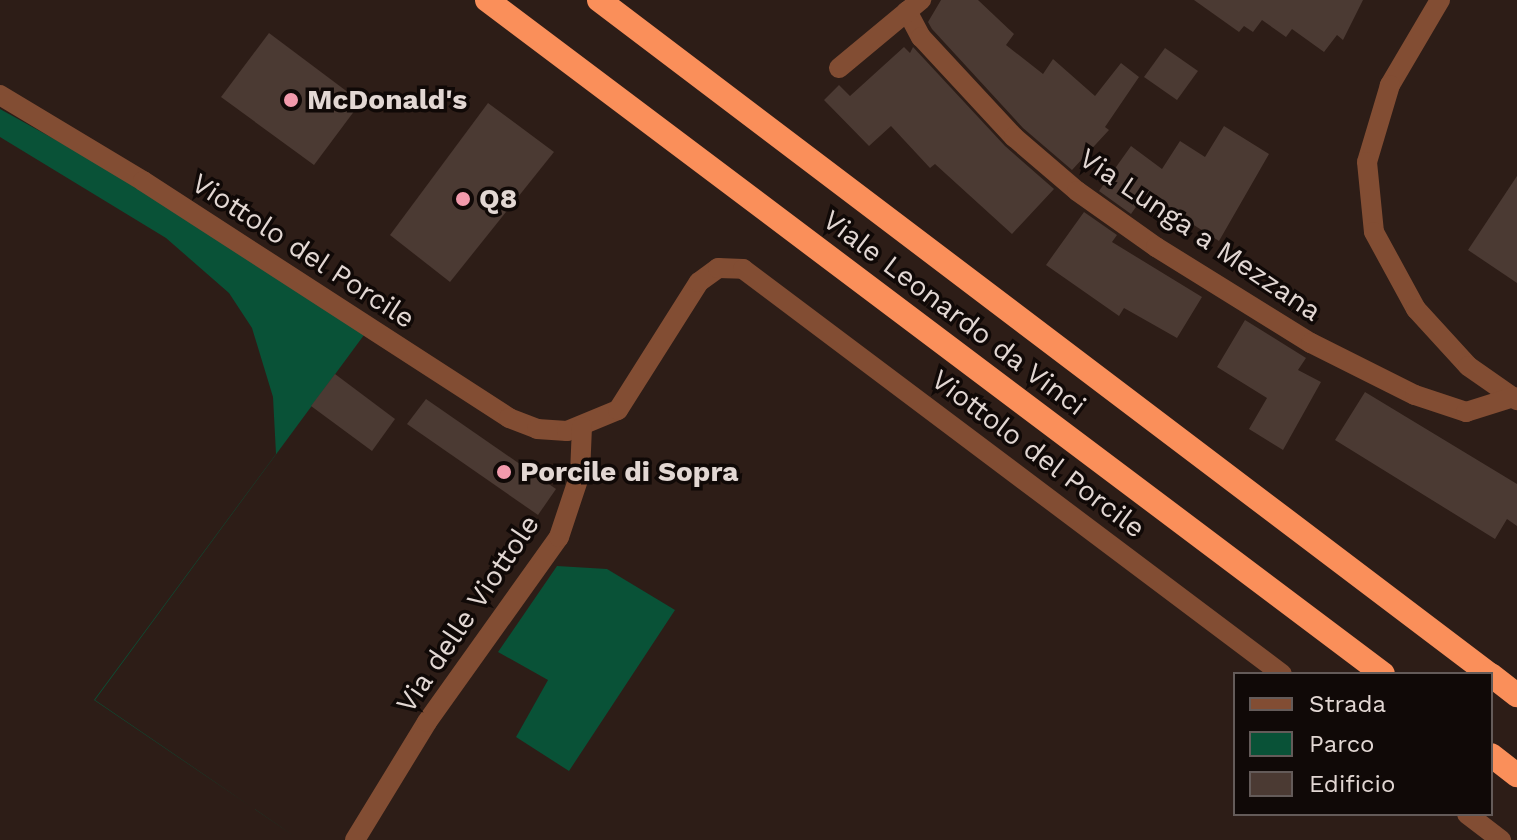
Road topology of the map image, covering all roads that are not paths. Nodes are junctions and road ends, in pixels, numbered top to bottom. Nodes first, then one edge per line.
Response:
1 (487, 0) edge
2 (599, 0) edge
3 (1440, 0) edge
4 (914, 5) edge
5 (839, 68) dead end
6 (0, 95) edge
7 (1515, 398) edge
8 (582, 427) junction
9 (1279, 672) edge
10 (1380, 672) edge
11 (1486, 672) edge
12 (1493, 677) edge
13 (1517, 695) edge
14 (1493, 757) edge
15 (1517, 775) edge
16 (1470, 816) edge
17 (355, 840) edge
18 (1501, 840) edge

1 - 10 highway, Viale Leonardo da Vinci
2 - 11 highway, Viale Leonardo da Vinci
3 - 7 street
4 - 5 street
4 - 7 street, Via Lunga a Mezzana
6 - 8 street, Viottolo del Porcile
8 - 9 street, Viottolo del Porcile
8 - 17 street, Via delle Viottole
12 - 13 highway, Viale Leonardo da Vinci
14 - 15 highway
16 - 18 street

